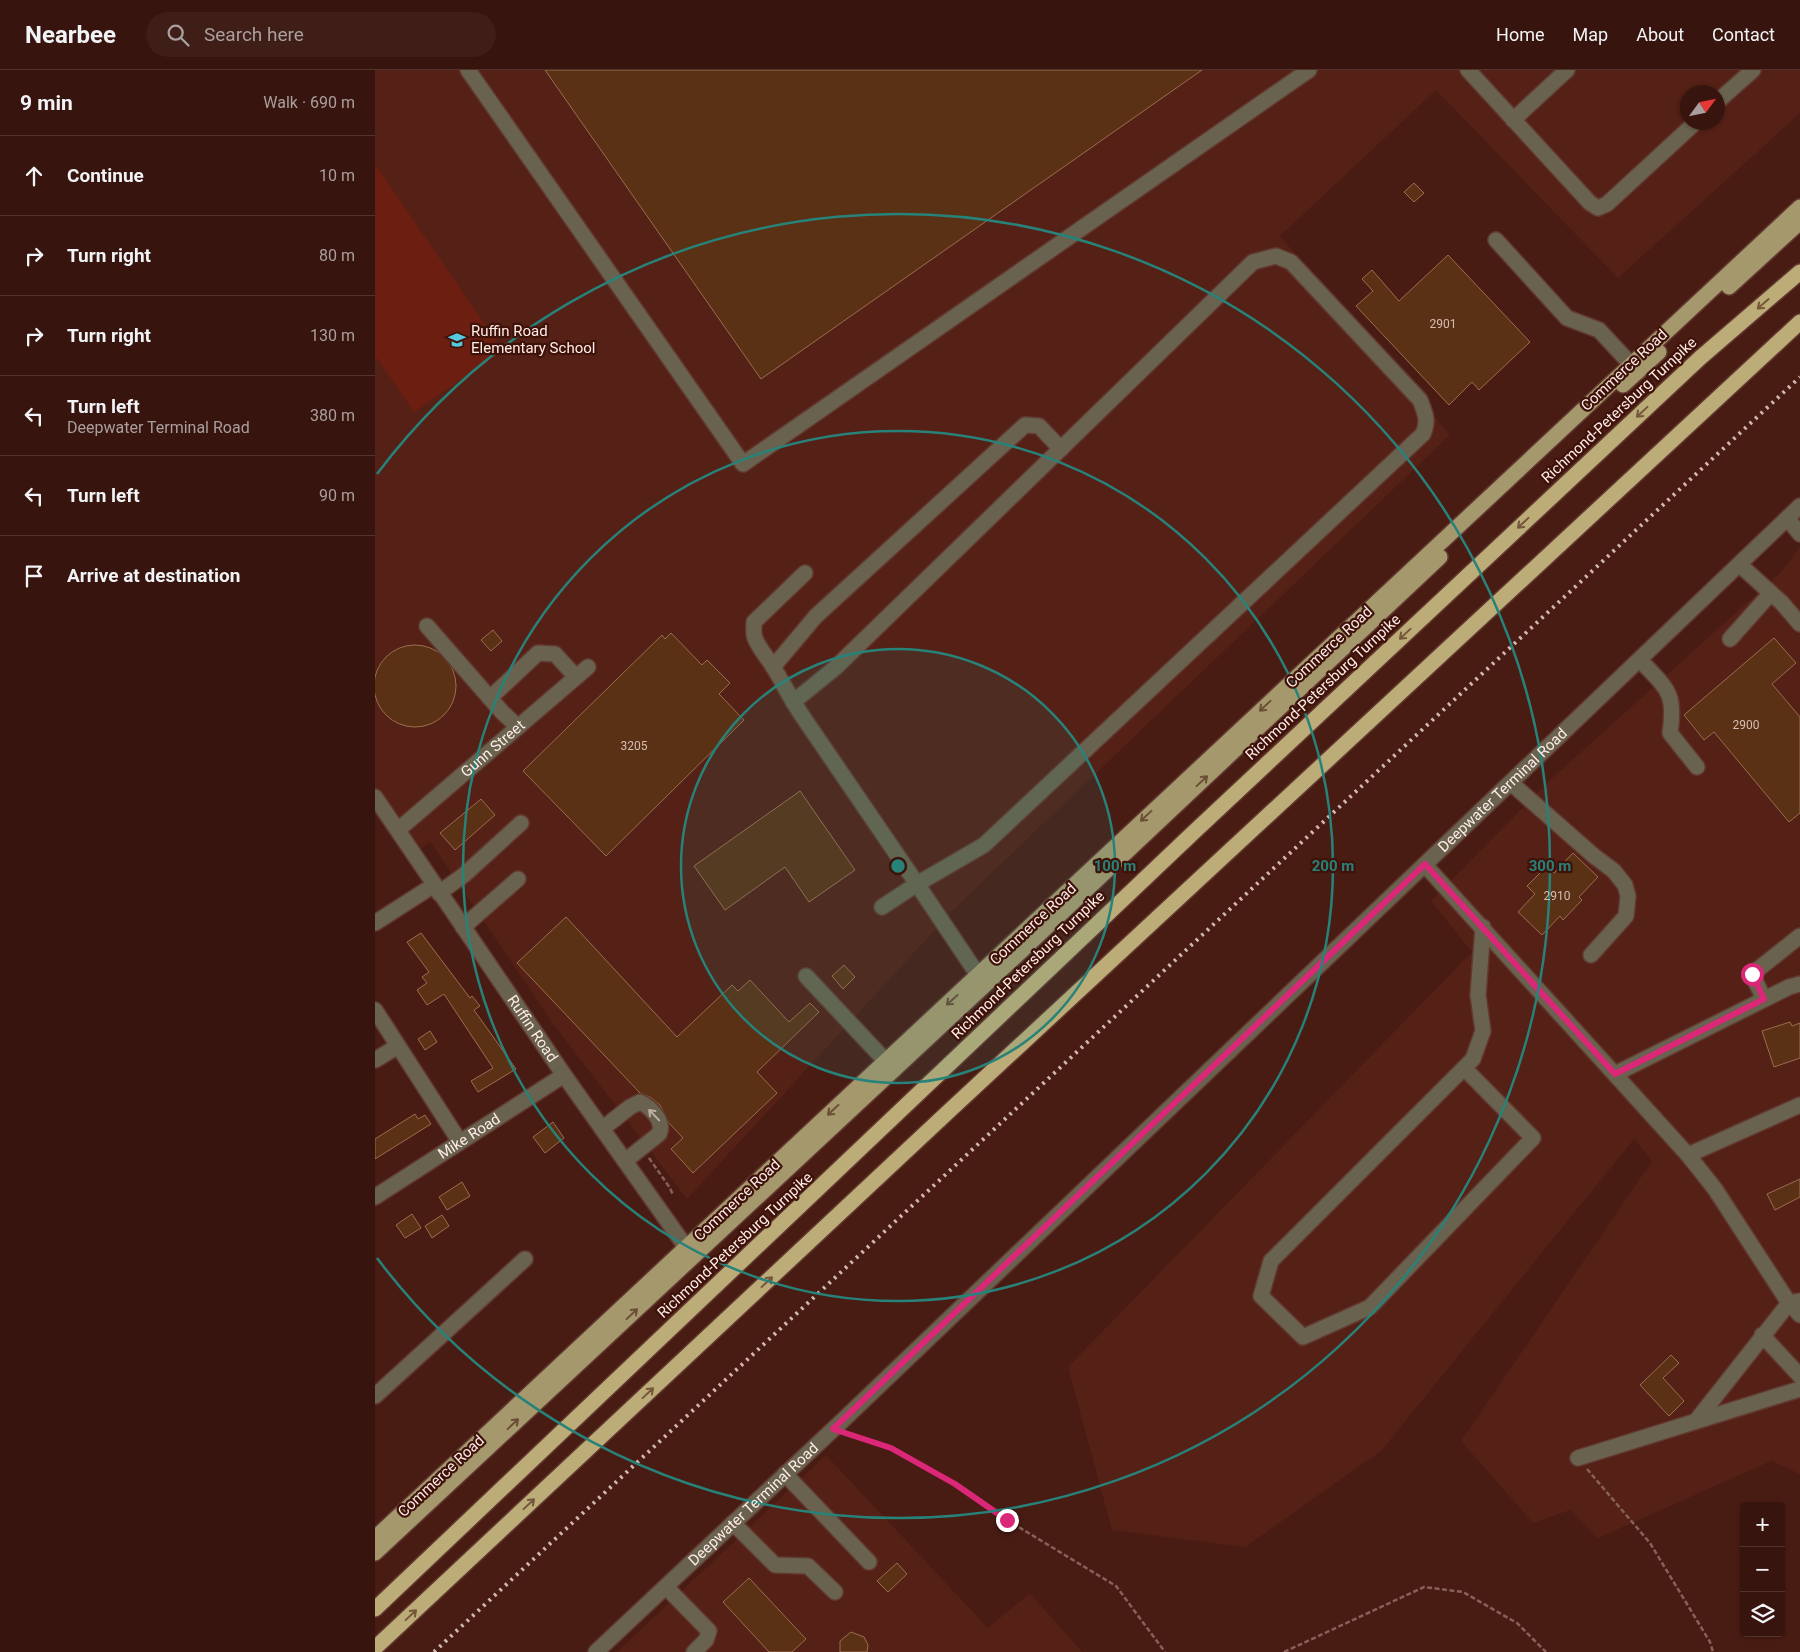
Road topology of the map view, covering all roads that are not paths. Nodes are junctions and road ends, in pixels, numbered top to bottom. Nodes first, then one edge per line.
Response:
1 (467, 70) edge
2 (1309, 70) edge
3 (1468, 70) edge
4 (1567, 70) edge
5 (1753, 70) edge
6 (1725, 95) edge
7 (1513, 120) junction
8 (1686, 130) edge
9 (1800, 207) edge
10 (1800, 222) edge
11 (1496, 240) dead end
12 (1800, 272) edge
13 (1800, 322) edge
14 (1634, 368) junction
15 (1061, 449) junction
16 (1800, 506) edge
17 (1788, 519) junction
18 (1800, 534) edge
19 (1740, 565) junction
20 (805, 573) dead end
21 (1771, 593) junction
22 (1800, 624) edge
23 (427, 626) dead end
24 (1730, 639) dead end
25 (1640, 660) junction
26 (773, 667) junction
27 (490, 698) junction
28 (793, 702) junction
29 (518, 727) junction
30 (1697, 767) dead end
31 (1511, 783) junction
32 (375, 797) edge
33 (521, 823) dead end
34 (398, 830) junction
35 (1425, 864) junction
36 (518, 879) dead end
37 (917, 884) junction
38 (437, 889) junction
39 (883, 907) dead end
40 (375, 923) edge
41 (1483, 927) junction
42 (463, 928) junction
43 (1800, 936) edge
44 (1591, 954) dead end
45 (806, 976) dead end
46 (982, 980) junction
47 (1800, 984) edge
48 (1764, 999) junction
49 (375, 1010) edge
50 (398, 1046) junction
51 (375, 1060) edge
52 (889, 1065) junction
53 (1464, 1068) junction
54 (1615, 1074) junction
55 (564, 1075) junction
56 (1800, 1105) edge
57 (602, 1129) junction
58 (459, 1142) junction
59 (1688, 1155) junction
60 (625, 1161) junction
61 (375, 1196) edge
62 (690, 1252) junction
63 (525, 1259) dead end
64 (1795, 1302) edge
65 (1800, 1315) edge
66 (1762, 1336) junction
67 (1800, 1376) edge
68 (1800, 1389) edge
69 (375, 1396) edge
70 (1696, 1421) junction
71 (1578, 1458) road end
72 (785, 1474) junction
73 (733, 1523) junction
74 (375, 1538) edge
75 (375, 1553) edge
76 (869, 1562) dead end
77 (665, 1587) junction
78 (835, 1592) dead end
79 (375, 1609) edge
80 (375, 1648) edge
81 (596, 1652) edge
82 (694, 1652) edge

1 - 2 street
3 - 7 street
4 - 7 street
5 - 6 street
7 - 8 street
9 - 14 main road, Commerce Road
10 - 14 main road, Commerce Road
11 - 14 street
12 -> 79 highway, Richmond-Petersburg Turnpike
80 -> 13 highway
14 - 46 main road, Commerce Road
15 - 26 street
15 - 28 street
15 - 37 street
16 - 17 street, Deepwater Terminal Road
17 - 18 street
17 - 19 street, Deepwater Terminal Road
19 - 21 street
19 - 25 street, Deepwater Terminal Road
20 - 26 street
21 - 22 street
21 - 24 street
23 - 27 street
25 - 30 street
25 - 31 street, Deepwater Terminal Road
26 - 28 street
27 - 29 street
27 - 29 street, Gunn Street
28 - 37 street
29 - 34 street, Gunn Street
31 - 35 street, Deepwater Terminal Road
31 - 44 street
32 - 34 street, Ruffin Road
33 - 38 street
34 - 38 street, Ruffin Road
35 - 41 street
35 - 72 street, Deepwater Terminal Road
36 - 42 street
37 - 39 street
37 - 46 street
38 - 40 street
38 - 42 street, Ruffin Road
41 - 53 street
41 - 54 street
42 - 55 street, Ruffin Road
43 - 48 street
45 - 52 street
46 - 52 main road, Commerce Road
47 - 48 street
48 - 54 street
49 - 50 street
50 - 51 street
50 - 58 street
52 - 62 main road, Commerce Road
53 - 53 street
54 - 59 street
55 - 57 street, Ruffin Road
55 - 58 street, Mike Road
56 - 59 street
57 - 60 street, Ruffin Road
60 -> 57 street
58 - 61 street, Mike Road
59 - 64 street
60 - 62 street, Ruffin Road
62 - 74 main road, Commerce Road
75 -> 62 main road, Commerce Road
63 - 69 street
64 - 65 street
64 - 66 street
66 - 67 street
66 - 70 street
68 - 70 street
70 - 71 street
72 - 73 street, Deepwater Terminal Road
72 - 76 street
73 - 77 street, Deepwater Terminal Road
73 - 78 street
77 - 81 street, Deepwater Terminal Road
77 - 82 street

